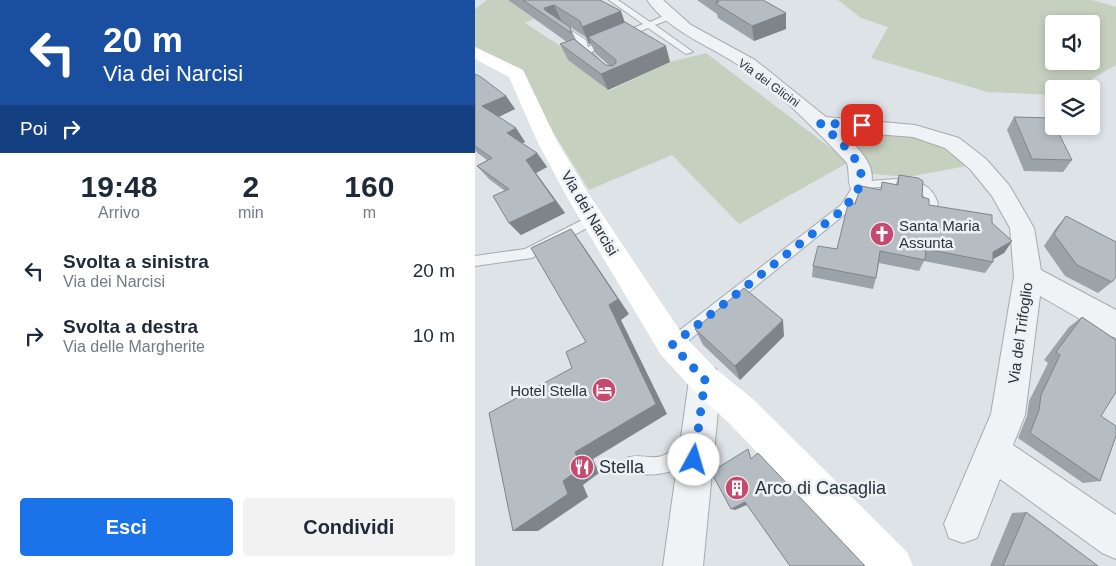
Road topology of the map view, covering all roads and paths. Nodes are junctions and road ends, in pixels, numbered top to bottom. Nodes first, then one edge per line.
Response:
1 (613, 0) edge
2 (654, 0) edge
3 (673, 16) junction
4 (651, 25) junction
5 (558, 26) edge
6 (585, 51) junction
7 (475, 52) edge
8 (689, 52) dead end
9 (604, 67) edge
10 (820, 123) junction
11 (859, 186) junction
12 (932, 204) edge
13 (592, 220) junction
14 (475, 262) edge
15 (1028, 276) junction
16 (1116, 325) edge
17 (672, 345) junction
18 (705, 380) junction
19 (696, 441) junction
20 (992, 452) junction
21 (633, 464) dead end
22 (963, 524) dead end
23 (1116, 539) edge
24 (680, 556) edge
25 (893, 566) edge

1 - 4 lane
2 - 3 street, Via dei Glicini
3 - 4 lane
3 - 10 street, Via dei Glicini
4 - 6 lane
4 - 8 lane
5 - 6 lane
6 - 9 lane
7 - 13 street, Via dei Narcisi
10 - 11 street, Via dei Glicini
10 - 15 street, Via del Trifoglio
11 - 12 lane
11 - 17 lane
13 - 14 lane
13 - 17 street, Via dei Narcisi
15 - 16 street
15 - 20 street, Via del Trifoglio
17 - 18 street, Via dei Narcisi
18 - 19 street
18 - 25 street, Via dei Narcisi
19 - 21 lane
19 - 24 street
20 - 22 street, Via del Trifoglio
20 - 23 street

